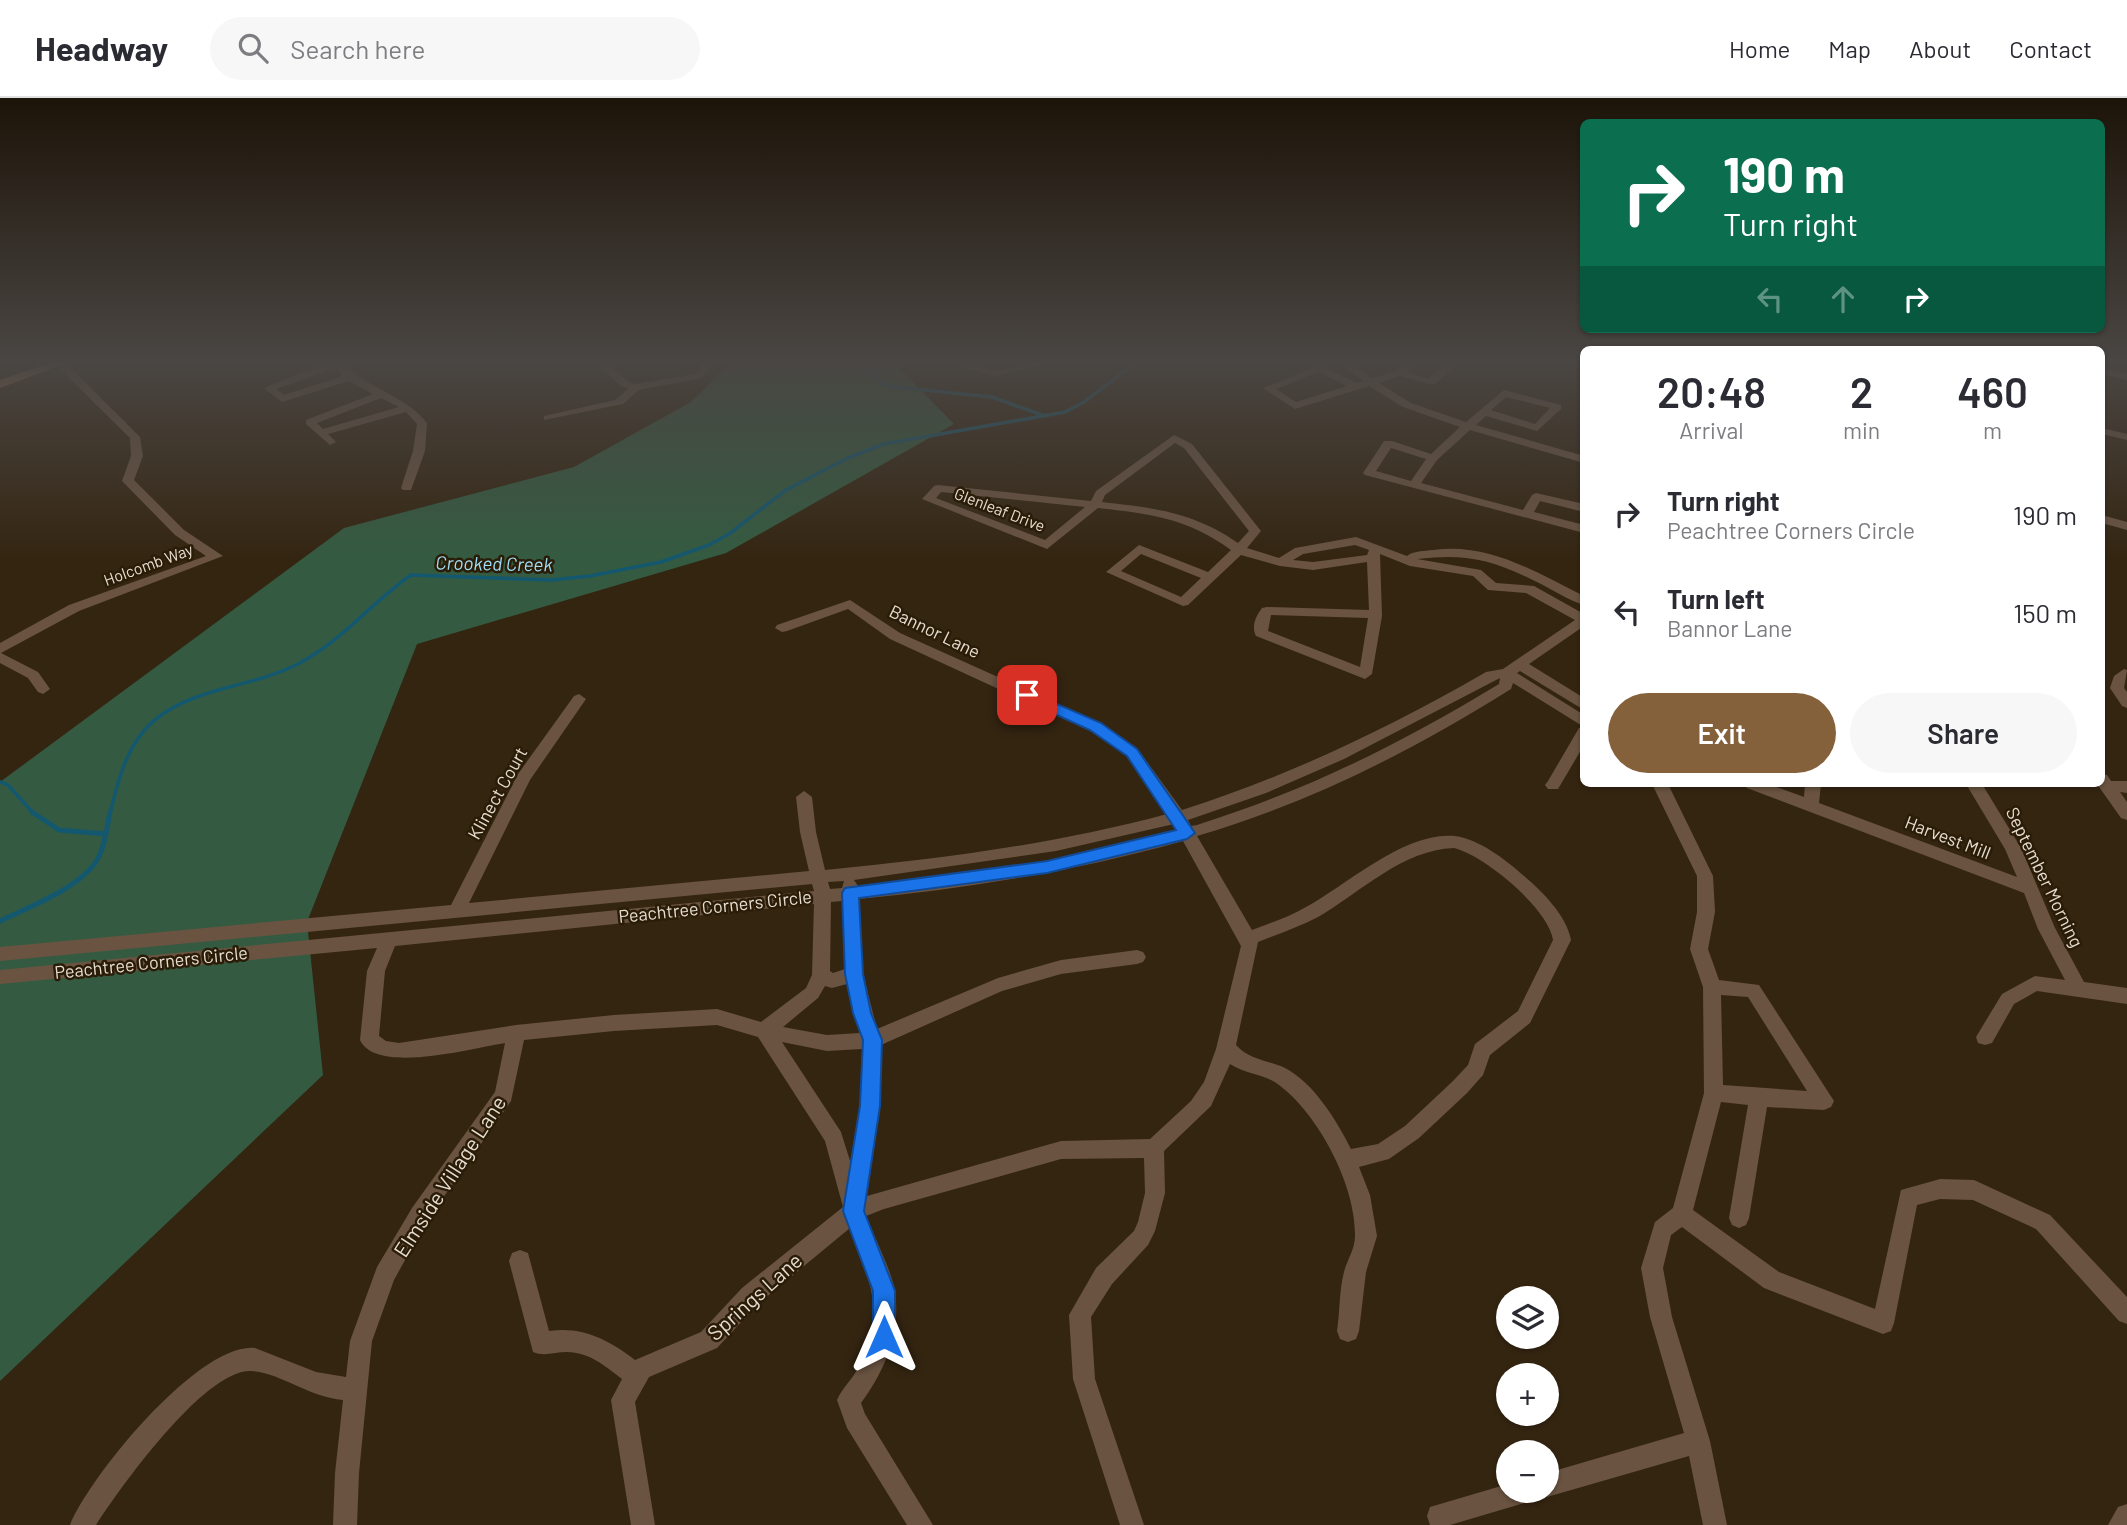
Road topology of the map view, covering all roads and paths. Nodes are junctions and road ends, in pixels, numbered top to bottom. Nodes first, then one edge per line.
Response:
1 (1469, 427) edge
2 (126, 428) edge
3 (316, 428) edge
4 (340, 428) edge
5 (422, 428) edge
6 (1471, 428) edge
7 (2105, 432) edge
8 (321, 433) junction
9 (2127, 437) edge
10 (330, 442) dead end
11 (1433, 458) junction
12 (1580, 461) edge
13 (1414, 485) junction
14 (407, 488) dead end
15 (1095, 505) junction
16 (1580, 507) edge
17 (1527, 514) junction
18 (2105, 520) edge
19 (2127, 526) edge
20 (1580, 528) edge
21 (1239, 550) junction
22 (1374, 553) junction
23 (1397, 558) junction
24 (1280, 562) junction
25 (1209, 578) junction
26 (1580, 599) edge
27 (1373, 614) junction
28 (1580, 618) edge
29 (1580, 623) edge
30 (782, 628) dead end
31 (0, 649) edge
32 (0, 657) edge
33 (1513, 669) junction
34 (2124, 674) dead end
35 (43, 689) dead end
36 (579, 699) dead end
37 (1580, 703) edge
38 (2127, 703) edge
39 (1580, 720) edge
40 (1580, 739) edge
41 (2105, 783) edge
42 (2105, 784) edge
43 (1553, 785) dead end
44 (1661, 787) edge
45 (1760, 787) edge
46 (1813, 787) edge
47 (1976, 787) edge
48 (2127, 787) edge
49 (804, 797) dead end
50 (1808, 804) junction
51 (2127, 814) edge
52 (1178, 817) junction
53 (1187, 833) junction
54 (849, 874) junction
55 (820, 886) junction
56 (2028, 888) junction
57 (851, 893) junction
58 (457, 910) junction
59 (1248, 939) junction
60 (388, 941) junction
61 (0, 954) edge
62 (1137, 957) dead end
63 (854, 974) junction
64 (821, 975) junction
65 (0, 977) edge
66 (1712, 987) junction
67 (2078, 988) junction
68 (2127, 996) edge
69 (764, 1031) junction
70 (516, 1033) junction
71 (1985, 1037) dead end
72 (873, 1040) junction
73 (1225, 1045) junction
74 (1714, 1093) junction
75 (1759, 1098) junction
76 (1154, 1148) junction
77 (1346, 1160) junction
78 (854, 1211) junction
79 (1682, 1214) junction
80 (1739, 1218) dead end
81 (520, 1261) dead end
82 (2127, 1313) edge
83 (1348, 1331) dead end
84 (637, 1376) junction
85 (356, 1389) junction
86 (1698, 1441) junction
87 (1559, 1482) edge
88 (1496, 1499) edge
89 (1439, 1516) dead end
90 (2127, 1516) edge
91 (82, 1525) edge
92 (345, 1525) edge
93 (643, 1525) edge
94 (921, 1525) edge
95 (1132, 1525) edge
96 (1715, 1525) edge
97 (2120, 1525) edge

1 - 11 street
2 - 31 street, Holcomb Way
3 - 8 street
4 - 8 street
5 - 14 street
6 - 12 street
7 - 9 street
8 - 10 street
11 - 13 street
11 - 13 street
13 - 17 street
15 - 15 street, Glenleaf Drive
15 - 21 street, Glenleaf Drive
15 - 21 street, Glenleaf Drive
16 - 17 street
17 - 20 street
18 - 19 street
21 - 24 street, Glenleaf Drive
21 - 25 street, Glenleaf Drive
22 - 23 street
22 - 24 street, Glenleaf Drive
22 - 24 street
22 - 27 street
23 - 26 street
23 - 28 street
25 - 25 street, Glenleaf Drive
27 - 27 street
29 - 33 street, Peachtree Corners Circle
30 - 52 street, Bannor Lane
32 - 35 street
33 - 37 street
33 - 39 street
33 - 52 street, Peachtree Corners Circle
33 - 53 street, Peachtree Corners Circle
34 - 38 street
36 - 58 street, Klinect Court
40 - 43 street
41 - 48 street
42 - 51 street
44 - 66 street
45 - 50 street, Harvest Mill
46 - 50 street
47 - 56 street, September Morning
49 - 55 street
50 - 56 street, Harvest Mill
52 - 53 street, Bannor Lane
52 - 54 street, Peachtree Corners Circle
53 - 57 street, Peachtree Corners Circle
53 - 59 street
54 - 55 street, Peachtree Corners Circle
54 - 57 street
55 - 57 street, Peachtree Corners Circle
55 - 58 street, Peachtree Corners Circle
55 - 60 street, Peachtree Corners Circle
55 - 64 street
56 - 67 street, September Morning
57 - 63 street
58 - 61 street, Peachtree Corners Circle
59 - 73 street
59 - 77 street
60 - 65 street, Peachtree Corners Circle
60 - 70 street
62 - 72 street
63 - 64 street
63 - 72 street
64 - 69 street
66 - 74 street
66 - 75 street
67 - 68 street
67 - 71 street
69 - 70 street
69 - 72 street
69 - 78 street
70 - 85 street, Elmside Village Lane
72 - 78 street
73 - 76 street
73 - 77 street
74 - 75 street
74 - 79 street
75 - 80 street
76 - 78 street, Springs Lane
76 - 95 street
77 - 83 street
78 - 84 street, Springs Lane
78 - 94 street
79 - 82 street
79 - 86 street
81 - 84 street
84 - 93 street
85 - 91 street
85 - 92 street, Elmside Village Lane
86 - 87 street
86 - 96 street
88 - 89 street
90 - 97 street

